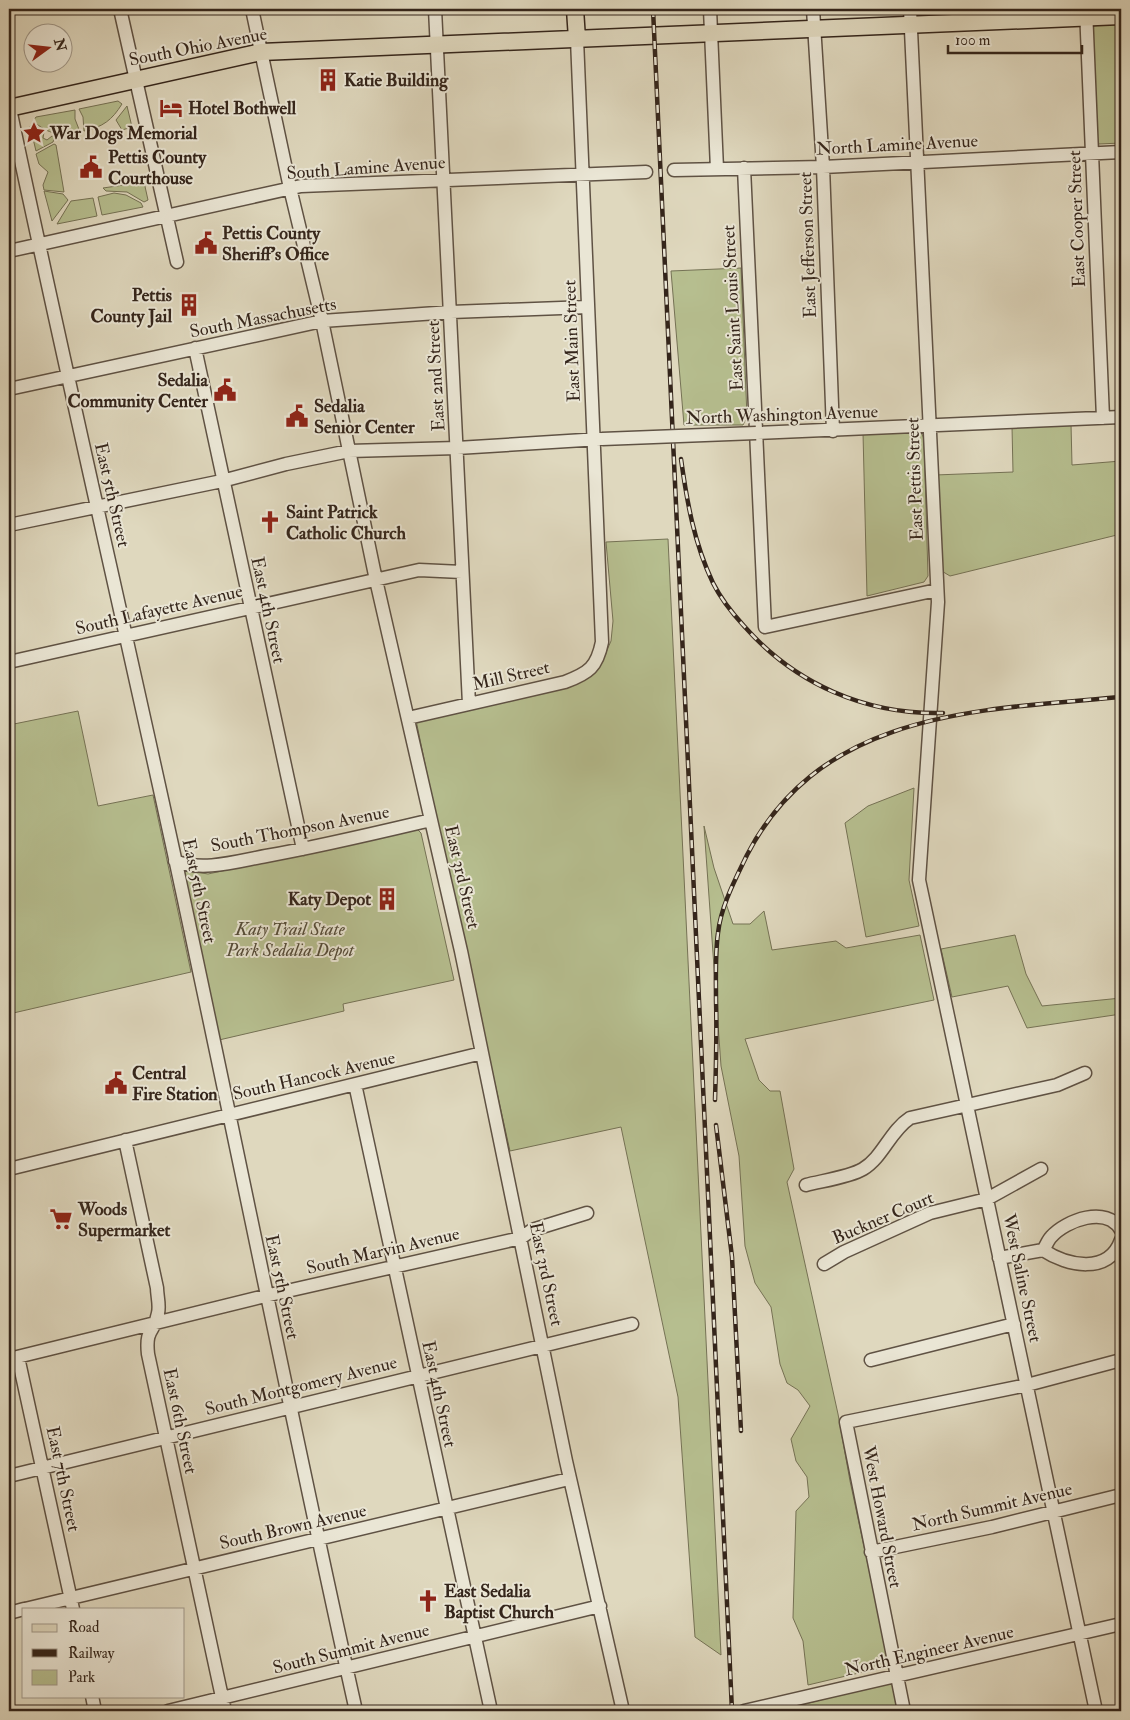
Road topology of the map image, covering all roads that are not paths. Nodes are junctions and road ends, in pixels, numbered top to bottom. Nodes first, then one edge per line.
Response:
1 (120, 9) edge
2 (252, 9) edge
3 (435, 9) edge
4 (575, 9) edge
5 (710, 9) edge
6 (813, 9) edge
7 (1087, 13) edge
8 (911, 16) edge
9 (1121, 16) edge
10 (814, 29) junction
11 (711, 33) junction
12 (577, 39) junction
13 (436, 45) junction
14 (261, 52) junction
15 (136, 79) junction
16 (9, 107) edge
17 (1121, 152) edge
18 (1092, 153) junction
19 (918, 161) junction
20 (823, 167) junction
21 (744, 168) junction
22 (717, 169) junction
23 (674, 170) dead end
24 (646, 172) dead end
25 (582, 175) junction
26 (442, 180) junction
27 (290, 188) junction
28 (166, 215) junction
29 (38, 244) junction
30 (9, 250) edge
31 (177, 262) dead end
32 (588, 307) junction
33 (451, 312) junction
34 (322, 321) junction
35 (195, 348) junction
36 (67, 376) junction
37 (9, 389) edge
38 (1121, 417) edge
39 (1103, 418) junction
40 (930, 427) junction
41 (833, 431) junction
42 (756, 433) junction
43 (598, 439) junction
44 (457, 448) junction
45 (349, 450) junction
46 (222, 481) junction
47 (96, 506) junction
48 (9, 525) edge
49 (462, 572) junction
50 (376, 580) junction
51 (937, 590) junction
52 (249, 607) junction
53 (125, 635) junction
54 (602, 642) joint
55 (9, 662) edge
56 (469, 704) junction
57 (408, 718) junction
58 (431, 820) junction
59 (303, 849) junction
60 (175, 861) junction
61 (929, 931) joint
62 (482, 1053) junction
63 (1085, 1073) dead end
64 (355, 1084) junction
65 (967, 1105) junction
66 (229, 1115) junction
67 (125, 1140) junction
68 (9, 1169) edge
69 (1041, 1169) dead end
70 (806, 1185) dead end
71 (987, 1199) junction
72 (587, 1213) dead end
73 (1121, 1230) edge
74 (521, 1238) junction
75 (1121, 1240) edge
76 (1043, 1250) junction
77 (999, 1258) junction
78 (824, 1264) dead end
79 (394, 1266) junction
80 (265, 1296) junction
81 (155, 1323) junction
82 (632, 1324) dead end
83 (1014, 1324) junction
84 (543, 1344) junction
85 (14, 1358) edge
86 (871, 1360) dead end
87 (1121, 1360) edge
88 (418, 1376) junction
89 (1027, 1385) junction
90 (289, 1407) junction
91 (166, 1438) junction
92 (43, 1467) junction
93 (9, 1476) edge
94 (569, 1479) junction
95 (1121, 1495) edge
96 (446, 1508) junction
97 (1054, 1512) junction
98 (318, 1539) junction
99 (871, 1552) junction
100 (194, 1569) junction
101 (72, 1603) edge
102 (600, 1606) junction
103 (33, 1608) edge
104 (22, 1610) edge
105 (9, 1613) edge
106 (1121, 1624) edge
107 (1080, 1633) junction
108 (474, 1637) junction
109 (346, 1668) junction
110 (897, 1676) junction
111 (92, 1698) edge
112 (222, 1698) junction
113 (95, 1711) edge
114 (168, 1711) edge
115 (225, 1711) edge
116 (356, 1711) edge
117 (491, 1711) edge
118 (623, 1711) edge
119 (744, 1711) edge
120 (904, 1711) edge
121 (1096, 1711) edge

1 - 15 street
2 - 14 street, East 3rd Street
3 - 13 street, East 2nd Street
4 - 12 main road
5 - 11 street
6 - 10 street, East Jefferson Street
7 - 8 main road, South Ohio Avenue
7 - 9 main road, South Ohio Avenue
7 - 18 street, East Cooper Street
8 - 10 main road, South Ohio Avenue
8 - 19 street, East Pettis Street
10 - 11 main road, South Ohio Avenue
10 - 20 street, East Jefferson Street
11 - 12 main road, South Ohio Avenue
11 - 22 street
12 - 13 main road, South Ohio Avenue
12 - 25 street, East Main Street
13 - 14 main road, South Ohio Avenue
13 - 26 street, East 2nd Street
14 - 15 main road, South Ohio Avenue
14 - 27 street, East 3rd Street
15 - 16 main road, South Ohio Avenue
15 - 28 street
16 - 29 street, East 5th Street
17 - 18 street, North Lamine Avenue
18 - 19 street, North Lamine Avenue
18 - 39 street, East Cooper Street
19 - 20 street, North Lamine Avenue
19 - 40 street, East Pettis Street
20 - 21 street, North Lamine Avenue
20 - 41 street, East Jefferson Street
21 - 22 street, North Lamine Avenue
21 - 42 street, East Saint Louis Street
22 - 23 street, North Lamine Avenue
24 - 25 street
25 - 26 street, South Lamine Avenue
25 - 32 street, East Main Street
26 - 27 street, South Lamine Avenue
26 - 33 street, East 2nd Street
27 - 28 street, South Lamine Avenue
27 - 34 street, East 3rd Street
28 - 29 street, South Lamine Avenue
28 - 31 street
29 - 30 street, South Lamine Avenue
29 - 36 street, East 5th Street
32 - 33 street, South Massachusetts
32 - 43 street, East Main Street
33 - 34 street, South Massachusetts
33 - 44 street, East 2nd Street
34 - 35 street, South Massachusetts
34 - 45 street, East 3rd Street
35 - 36 street, South Massachusetts
35 - 46 street, East 4th Street
36 - 37 street, South Massachusetts
36 - 47 street, East 5th Street
38 - 39 street, North Washington Avenue
39 - 40 street, North Washington Avenue
40 - 41 street, North Washington Avenue
40 - 51 street, East Pettis Street
41 - 42 street, North Washington Avenue
42 - 43 street, North Washington Avenue, bridge
42 - 51 street, East Saint Louis Street
43 - 44 street, North Washington Avenue
43 - 54 street, East Main Street
44 - 45 street, North Washington Avenue
44 - 49 street, East 2nd Street
45 - 46 street, North Washington Avenue
45 - 50 street, East 3rd Street
46 - 47 street, North Washington Avenue
46 - 52 street, East 4th Street
47 - 48 street, North Washington Avenue
47 - 53 street, East 5th Street
49 - 50 street, South Lafayette Avenue
49 - 56 street, East 2nd Street
50 - 52 street, South Lafayette Avenue
50 - 57 street, East 3rd Street
51 - 61 street, East Pettis Street
52 - 53 street, South Lafayette Avenue
52 - 59 street, East 4th Street
53 - 55 street, South Lafayette Avenue
53 - 60 street, East 5th Street
54 - 56 street, Mill Street
56 - 57 street, Mill Street
57 - 58 street, East 3rd Street
58 - 59 street, South Thompson Avenue
58 - 62 street, East 3rd Street
59 - 60 street, South Thompson Avenue
60 - 66 street, East 5th Street
61 - 65 street, West Saline Street
62 - 64 street, South Hancock Avenue
62 - 74 street, East 3rd Street
63 - 65 street
64 - 66 street, South Hancock Avenue
64 - 79 street, East 4th Street
65 - 70 street
65 - 71 street, West Saline Street
66 - 67 street, South Hancock Avenue
66 - 80 street, East 5th Street
67 - 68 street, South Hancock Avenue
67 - 81 street, East 6th Street
69 - 71 street, Buckner Court
71 - 77 street, West Saline Street
71 - 78 street, Buckner Court
72 - 74 street, South Marvin Avenue
73 - 76 street
74 - 79 street, South Marvin Avenue
74 - 84 street, East 3rd Street
75 - 76 street
76 - 77 street
77 - 83 street, West Saline Street
79 - 80 street, South Marvin Avenue
79 - 88 street, East 4th Street
80 - 81 street, South Marvin Avenue
80 - 90 street, East 5th Street
81 - 85 street, South Marvin Avenue
81 - 91 street, East 6th Street
82 - 84 street, South Montgomery Avenue
83 - 86 street
83 - 89 street, West Saline Street
84 - 88 street, South Montgomery Avenue
84 - 94 street, East 3rd Street
85 - 92 street, East 7th Street
87 - 89 street
88 - 90 street, South Montgomery Avenue
88 - 96 street, East 4th Street
89 - 97 street, West Saline Street
89 - 99 street, West Howard Street
90 - 91 street, South Montgomery Avenue
90 - 98 street, East 5th Street
91 - 92 street, South Montgomery Avenue
91 - 100 street, East 6th Street
92 - 93 street, South Montgomery Avenue
92 - 101 street, East 7th Street
94 - 96 street, South Brown Avenue
94 - 102 street, East 3rd Street
95 - 97 street, North Summit Avenue
96 - 98 street, South Brown Avenue
96 - 108 street, East 4th Street
97 - 99 street, North Summit Avenue
97 - 107 street, West Saline Street
98 - 100 street, South Brown Avenue
98 - 109 street, East 5th Street
99 - 110 street, West Howard Street
100 - 101 street, South Brown Avenue
100 - 112 street, East 6th Street
101 - 103 street, South Brown Avenue
102 - 108 street, South Summit Avenue
102 - 118 street, East 3rd Street
104 - 105 street, South Brown Avenue
106 - 107 street, North Engineer Avenue
107 - 110 street, North Engineer Avenue
107 - 121 street, West Saline Street
108 - 109 street, South Summit Avenue
108 - 117 street, East 4th Street
109 - 112 street, South Summit Avenue
109 - 116 street, East 5th Street
110 - 119 street, North Engineer Avenue
110 - 120 street, West Howard Street
111 - 113 street
112 - 114 street, South Summit Avenue
112 - 115 street, East 6th Street

